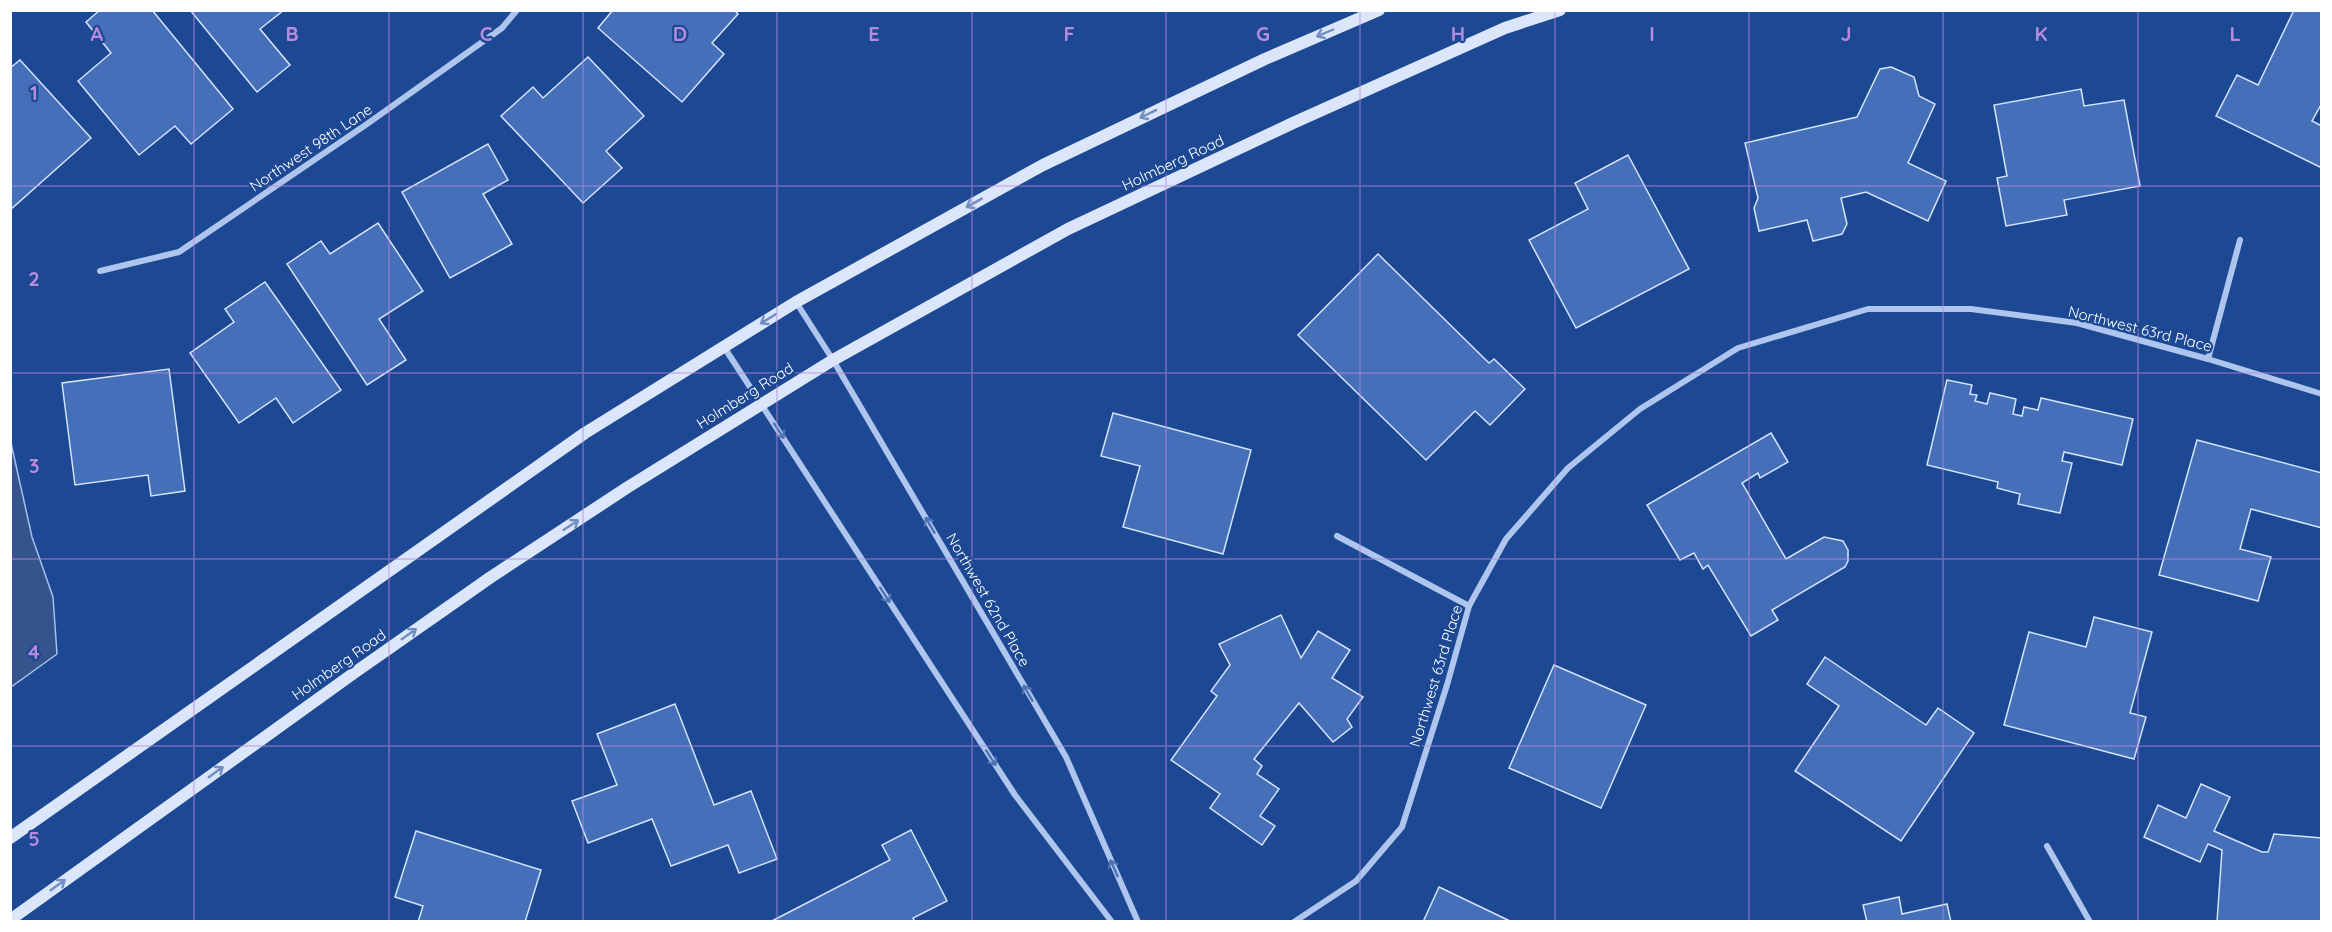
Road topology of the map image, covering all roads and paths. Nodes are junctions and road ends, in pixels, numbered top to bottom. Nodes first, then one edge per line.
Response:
1 (517, 10) edge
2 (1379, 10) edge
3 (1560, 10) edge
4 (2240, 240) dead end
5 (100, 271) dead end
6 (796, 302) junction
7 (724, 347) junction
8 (2208, 358) junction
9 (833, 360) junction
10 (2322, 394) edge
11 (761, 403) junction
12 (1337, 536) dead end
13 (1468, 606) junction
14 (10, 838) edge
15 (2047, 846) dead end
16 (10, 920) edge
17 (1112, 921) edge
18 (1138, 921) edge
19 (1294, 921) edge
20 (2090, 921) edge

1 - 5 street, Northwest 98th Lane
2 -> 6 street
3 - 9 street, Holmberg Road
4 - 8 street
6 -> 7 street
6 - 9 street, Northwest 62nd Place
7 - 11 street
7 - 14 street
8 - 10 street, Northwest 63rd Place
8 - 13 street, Northwest 63rd Place
9 - 11 street, Holmberg Road
18 -> 9 street, Northwest 62nd Place
16 -> 11 street, Holmberg Road
11 -> 17 street
12 - 13 street
13 - 19 street, Northwest 63rd Place
15 - 20 street

